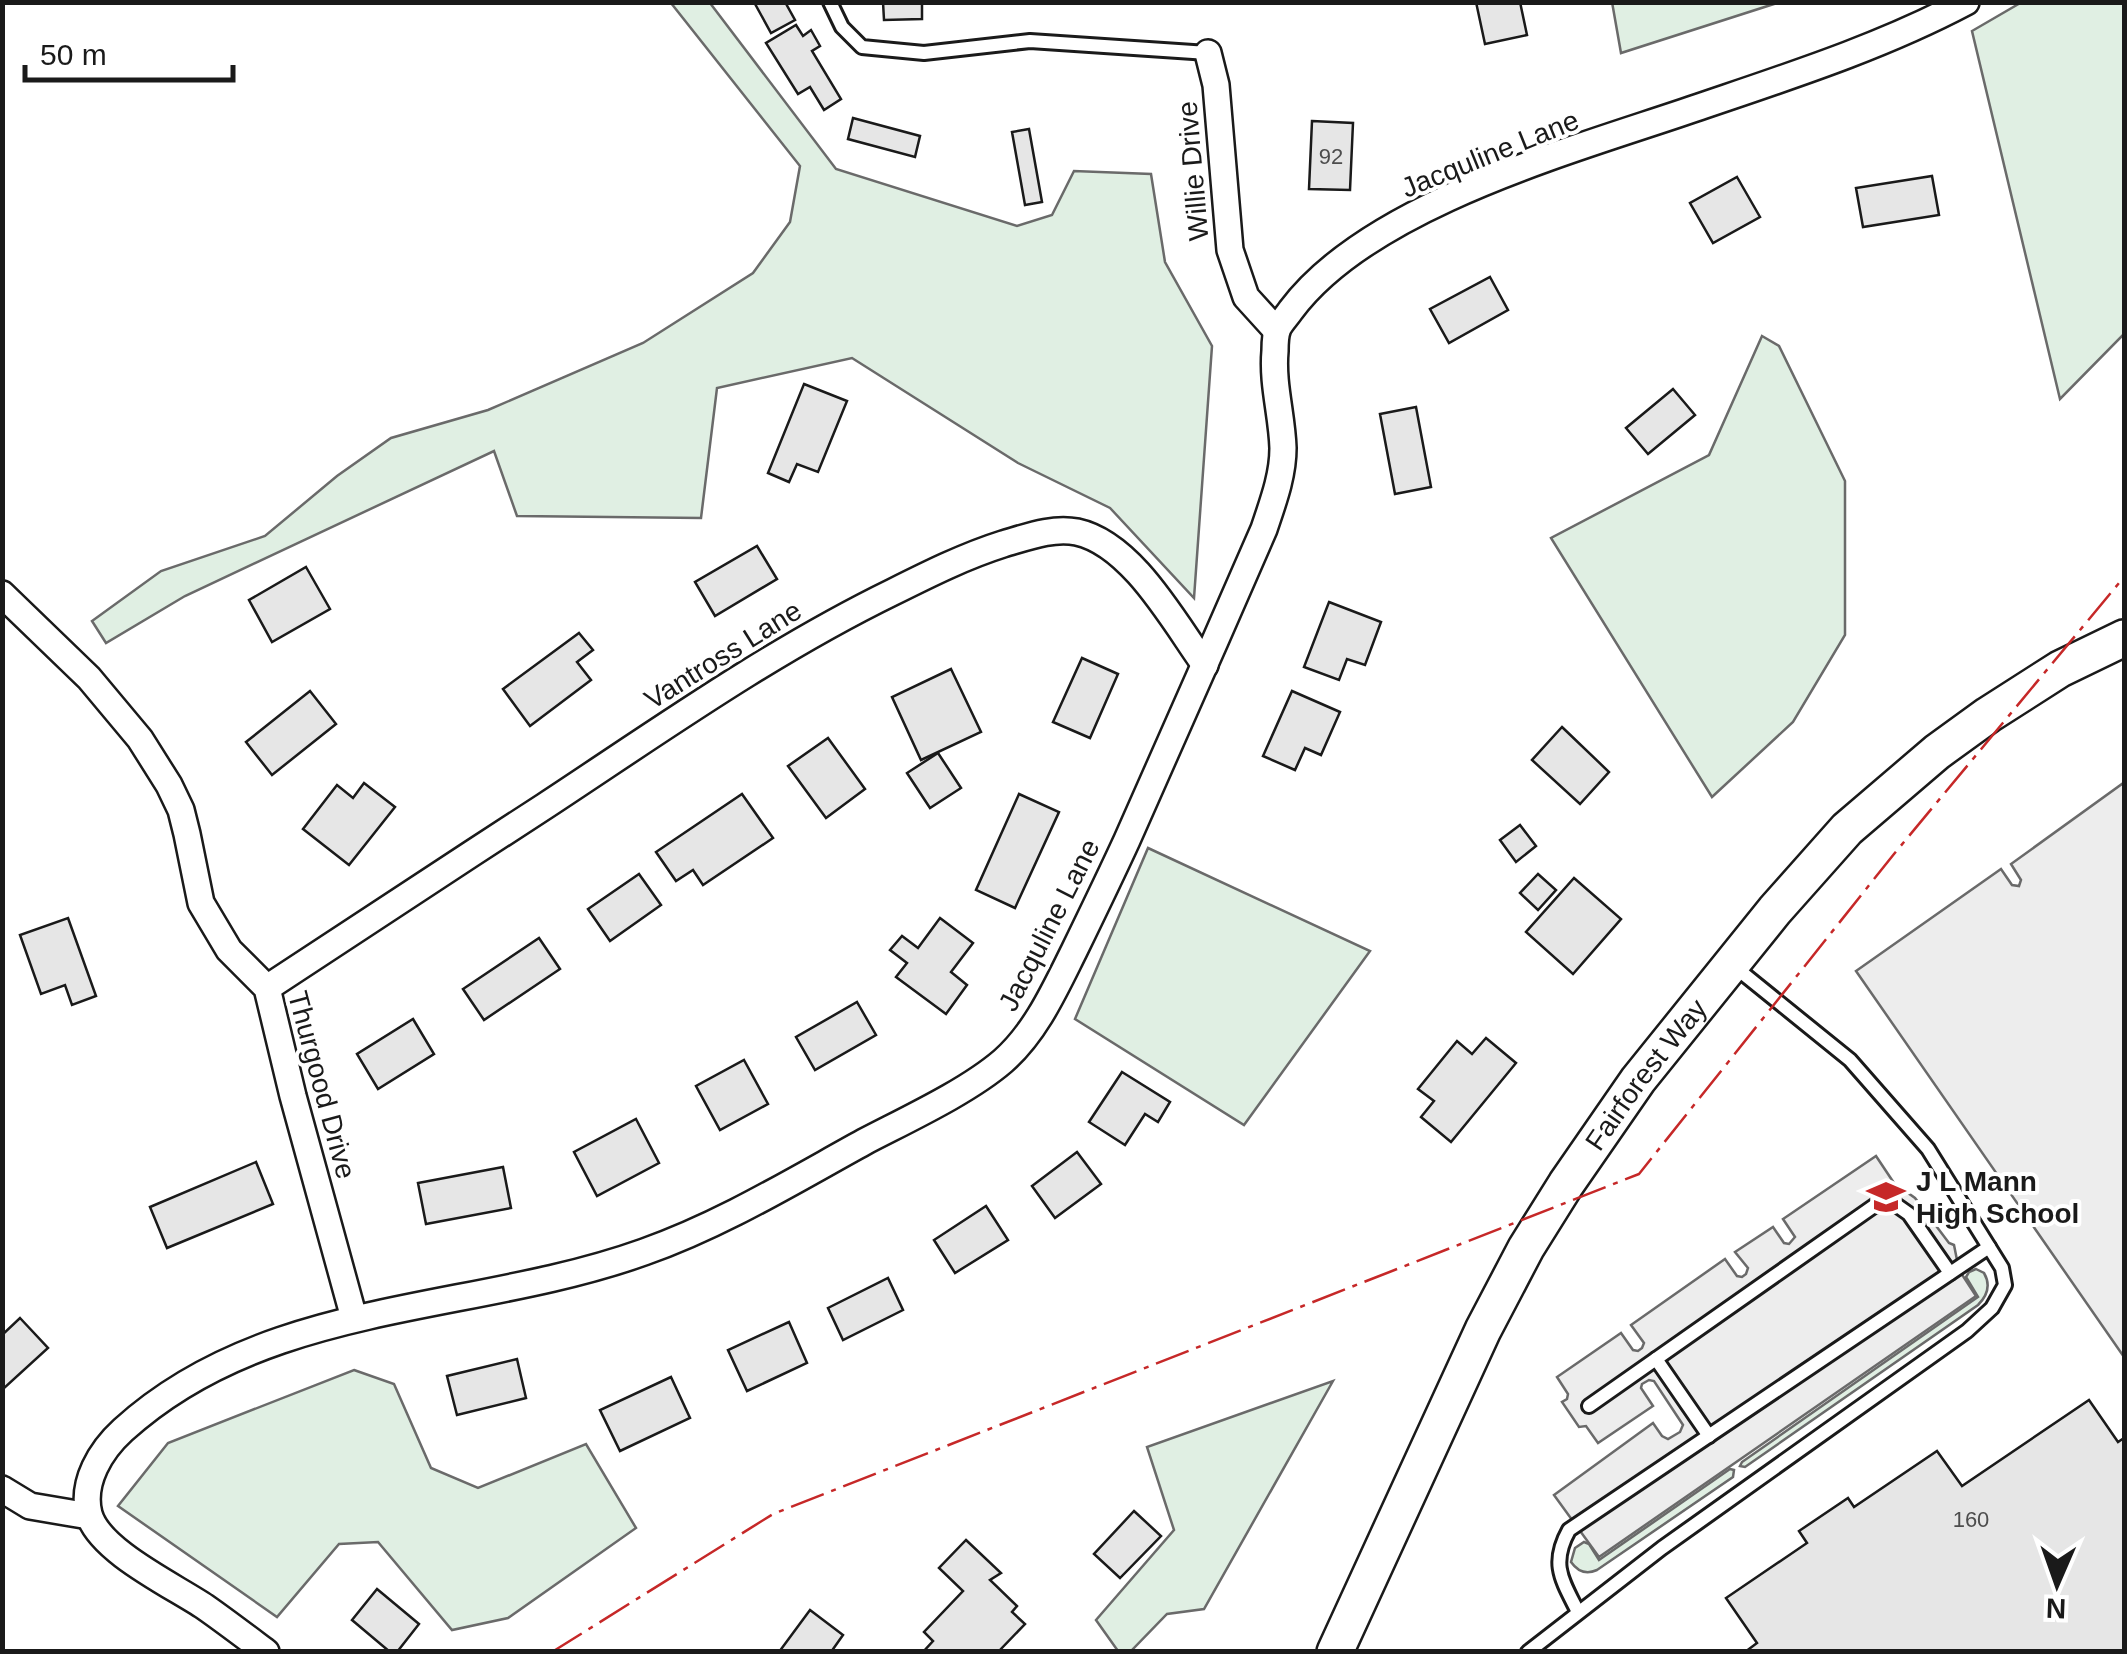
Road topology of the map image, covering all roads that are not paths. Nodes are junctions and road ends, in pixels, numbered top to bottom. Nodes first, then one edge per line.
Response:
1 (830, 2) edge
2 (1966, 2) edge
3 (1208, 52) joint
4 (1276, 330) junction
5 (2, 594) edge
6 (2124, 638) edge
7 (1205, 665) junction
8 (1731, 964) junction
9 (267, 988) junction
10 (1989, 1247) junction
11 (1950, 1273) junction
12 (354, 1318) junction
13 (1656, 1359) junction
14 (1590, 1406) dead end
15 (1708, 1436) junction
16 (2, 1489) edge
17 (89, 1516) junction
18 (1578, 1612) junction
19 (266, 1652) edge
20 (1335, 1652) edge
21 (1528, 1652) edge

1 - 3 lane
2 - 4 street, Jacquline Lane
3 - 4 street, Willie Drive
4 - 7 street, Jacquline Lane
5 - 9 street, Thurgood Drive
6 - 8 main road, Fairforest Way
7 - 9 street, Vantross Lane
7 - 12 street, Jacquline Lane
8 - 10 lane
8 - 20 main road, Fairforest Way
9 - 12 street, Thurgood Drive
10 - 11 lane
10 - 18 lane
11 - 13 lane
11 - 15 lane
12 - 17 street, Jacquline Lane
13 - 14 lane
13 - 15 lane
15 - 18 lane
16 - 17 street
17 - 19 street
18 - 21 lane

